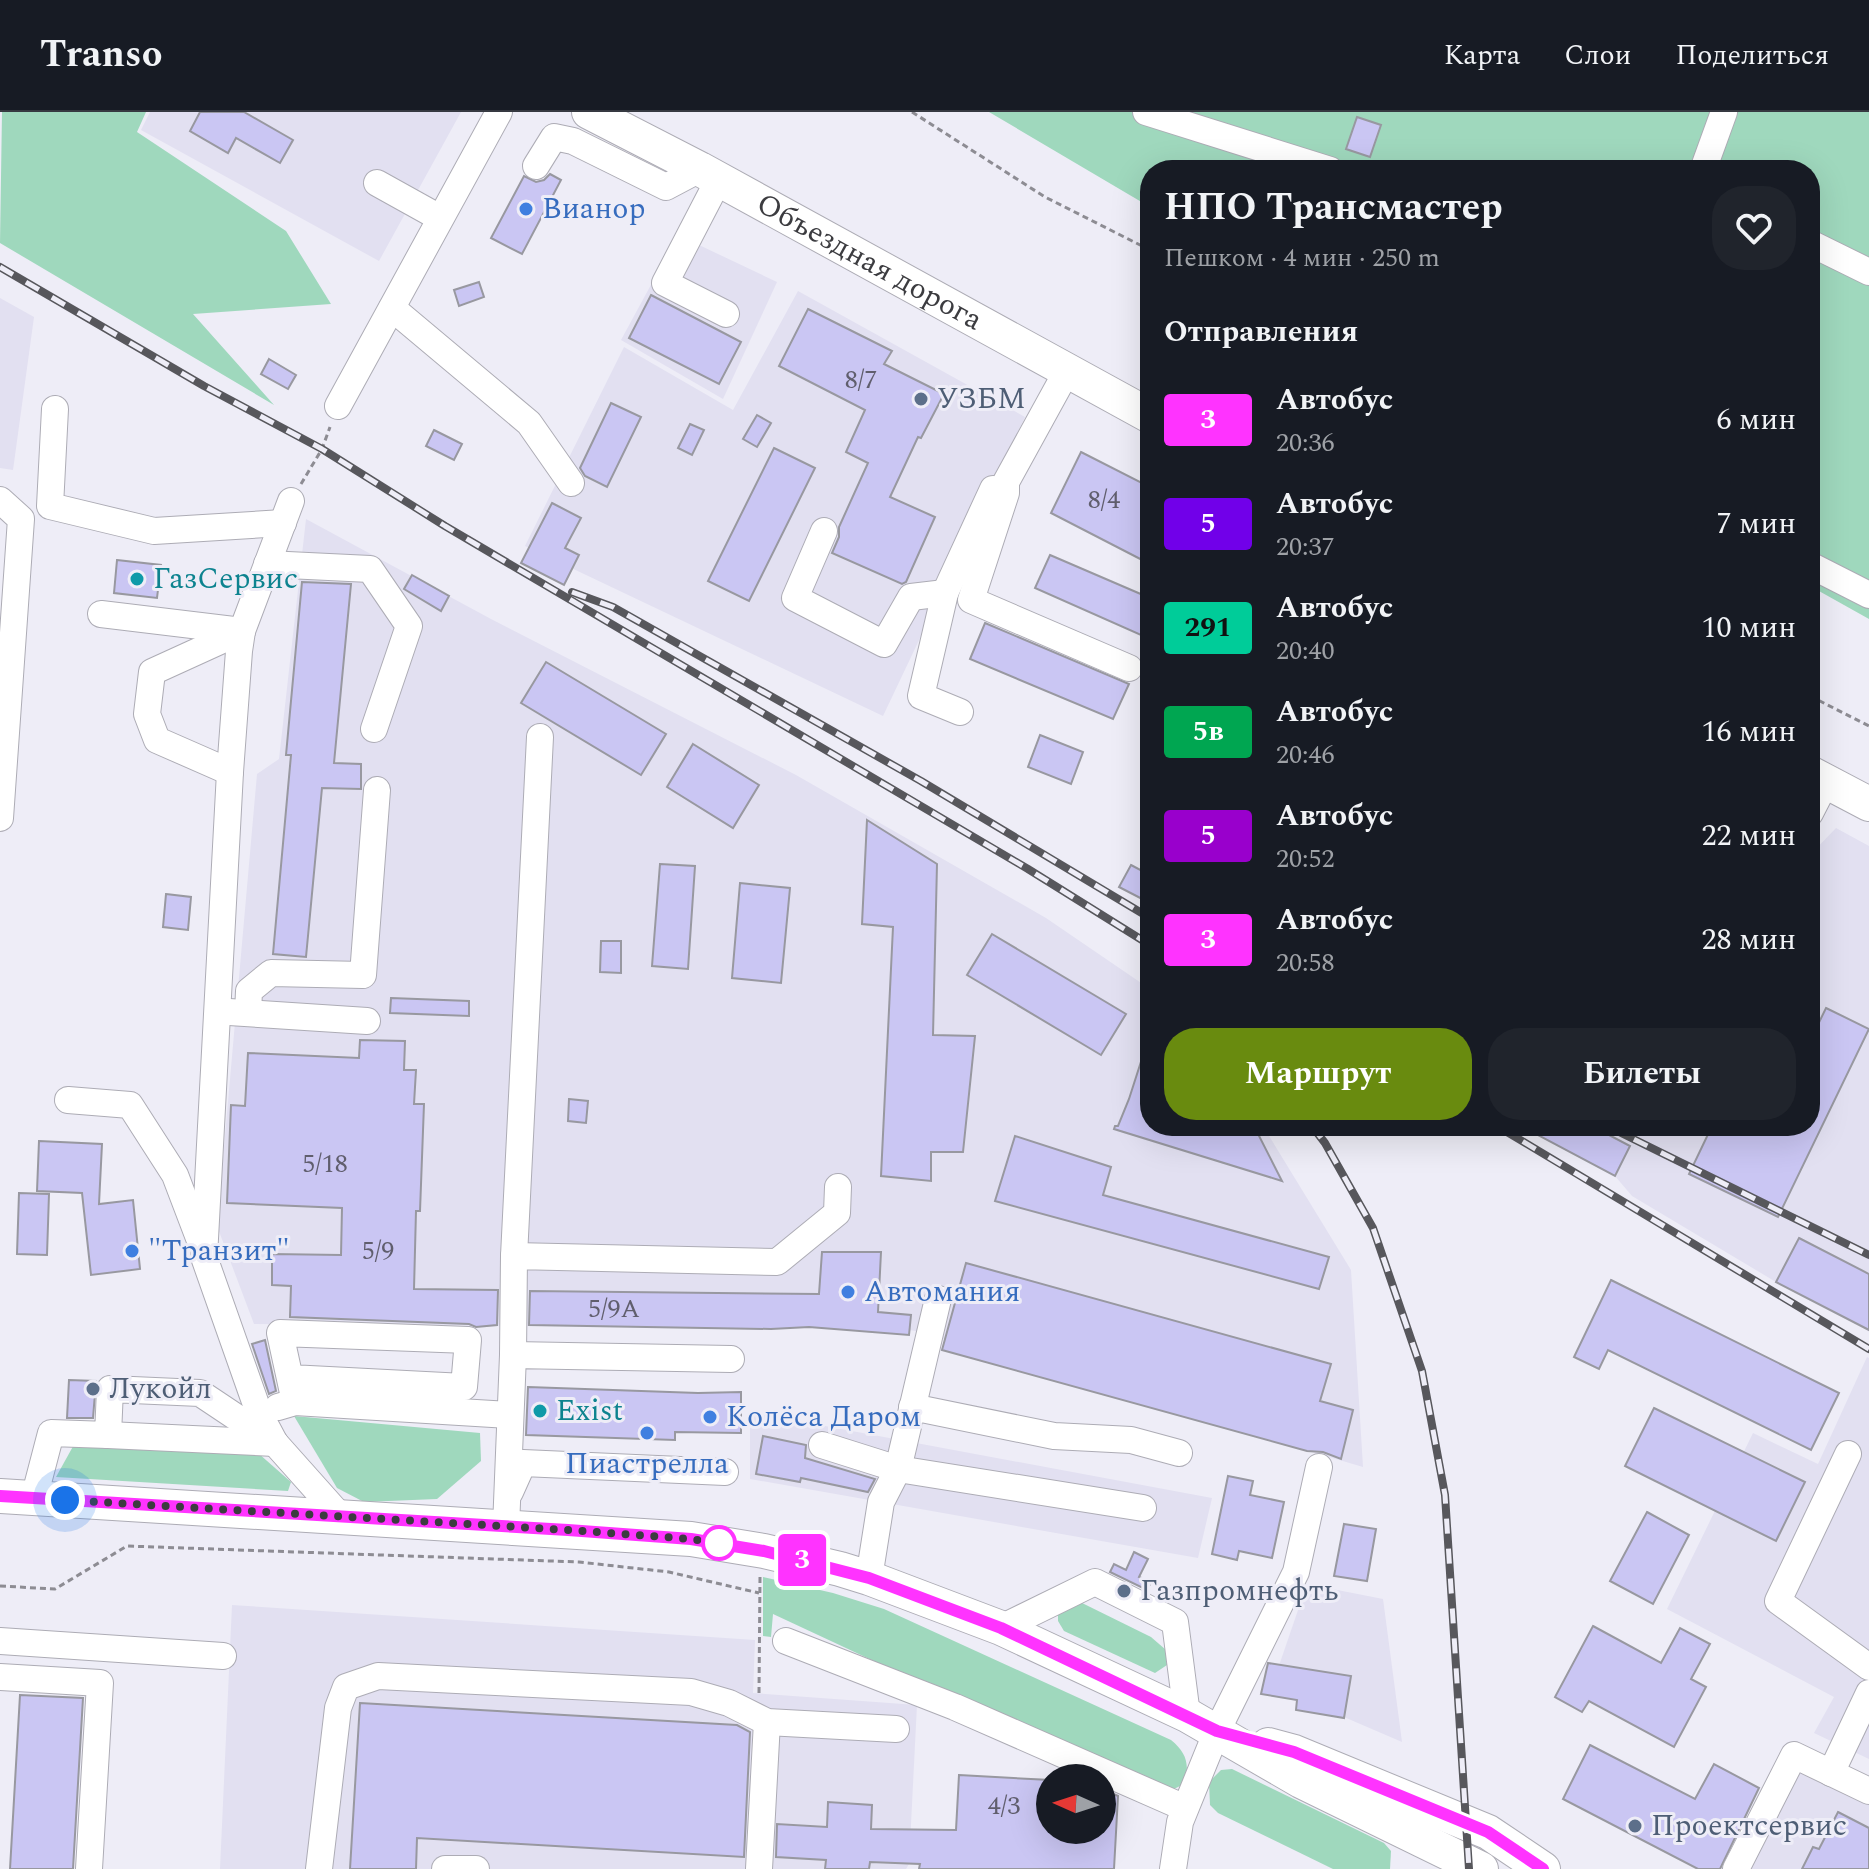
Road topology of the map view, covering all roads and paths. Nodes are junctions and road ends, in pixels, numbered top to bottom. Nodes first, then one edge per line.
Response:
1 (499, 112) edge
2 (589, 112) edge
3 (912, 112) edge
4 (1146, 112) edge
5 (1724, 112) edge
6 (1298, 160) edge
7 (1707, 160) edge
8 (536, 166) dead end
9 (709, 174) junction
10 (377, 183) dead end
11 (440, 218) junction
12 (1140, 245) edge
13 (1820, 248) edge
14 (1869, 272) edge
15 (392, 308) junction
16 (726, 314) dead end
17 (1067, 371) junction
18 (338, 406) joint
19 (55, 409) dead end
20 (1140, 411) edge
21 (1006, 482) junction
22 (571, 483) dead end
23 (0, 500) edge
24 (287, 512) junction
25 (824, 531) dead end
26 (267, 564) junction
27 (1820, 570) edge
28 (945, 593) junction
29 (1869, 595) edge
30 (101, 614) dead end
31 (242, 631) junction
32 (6, 645) edge
33 (1129, 668) dead end
34 (1820, 701) edge
35 (960, 712) dead end
36 (1869, 726) edge
37 (374, 729) dead end
38 (540, 737) dead end
39 (230, 772) junction
40 (1820, 779) edge
41 (377, 790) dead end
42 (1869, 804) edge
43 (0, 818) edge
44 (218, 1011) junction
45 (248, 1013) junction
46 (367, 1021) dead end
47 (68, 1100) dead end
48 (838, 1187) dead end
49 (514, 1256) junction
50 (204, 1257) junction
51 (938, 1299) dead end
52 (513, 1355) junction
53 (731, 1359) dead end
54 (292, 1390) junction
55 (912, 1407) junction
56 (259, 1413) junction
57 (509, 1415) junction
58 (108, 1435) junction
59 (275, 1443) junction
60 (822, 1445) dead end
61 (1179, 1453) dead end
62 (1848, 1454) dead end
63 (1319, 1467) dead end
64 (898, 1469) junction
65 (725, 1472) dead end
66 (0, 1496) edge
67 (34, 1498) junction
68 (1143, 1508) dead end
69 (506, 1513) junction
70 (341, 1517) junction
71 (760, 1573) dead end
72 (869, 1578) junction
73 (0, 1586) edge
74 (759, 1593) junction
75 (1001, 1628) junction
76 (0, 1641) edge
77 (786, 1641) dead end
78 (223, 1656) dead end
79 (1869, 1667) edge
80 (0, 1677) edge
81 (759, 1693) dead end
82 (1869, 1693) edge
83 (1187, 1715) junction
84 (767, 1722) junction
85 (896, 1729) dead end
86 (1217, 1731) junction
87 (1831, 1773) junction
88 (1869, 1791) edge
89 (1185, 1808) junction
90 (89, 1869) edge
91 (319, 1869) edge
92 (445, 1869) edge
93 (476, 1869) edge
94 (759, 1869) edge
95 (1173, 1869) edge
96 (1481, 1869) edge
97 (1543, 1869) edge
98 (1736, 1869) edge

1 - 11 lane
2 - 9 main road, Объездная дорога
3 - 12 path
4 - 6 lane
5 - 7 lane
8 - 9 lane
9 - 16 lane
9 - 17 main road, Объездная дорога
10 - 11 lane
11 - 15 lane
13 - 14 lane
15 - 18 lane
15 - 22 lane
17 - 20 main road, Объездная дорога
17 - 21 lane
18 - 24 path
19 - 24 lane
21 - 28 lane
21 - 33 lane
23 - 32 lane
24 - 26 lane
25 - 28 lane
26 - 31 lane
26 - 37 lane
27 - 29 lane
28 - 35 lane
30 - 31 lane
31 - 39 lane
31 - 39 lane
32 - 43 lane
34 - 36 path
38 - 49 lane
39 - 44 lane
40 - 42 main road
41 - 45 lane
44 - 45 lane
44 - 50 lane
45 - 46 lane
47 - 50 lane
48 - 49 lane
49 - 52 lane
50 - 56 lane
51 - 55 lane
52 - 53 lane
52 - 57 lane
54 - 54 lane
54 - 56 lane
54 - 57 lane
55 - 61 lane
55 - 64 lane
56 - 59 lane
57 - 69 lane
58 - 59 lane
58 - 59 lane
58 - 67 lane
59 - 70 lane
60 - 64 lane
62 - 79 lane
63 - 86 lane
64 - 68 lane
64 - 72 lane
65 - 69 lane
66 - 67 main road
67 - 70 main road
69 - 70 main road
69 - 72 main road
71 - 74 path
72 - 75 main road
73 - 74 path
74 - 81 path
75 - 83 main road
75 - 83 lane
76 - 78 lane
77 - 89 lane
80 - 90 lane
82 - 87 lane
83 - 86 main road
84 - 85 lane
84 - 91 lane
84 - 94 lane
86 - 89 lane
86 - 96 main road
86 - 97 main road
87 - 88 lane
87 - 98 lane
89 - 95 lane
92 - 93 lane

